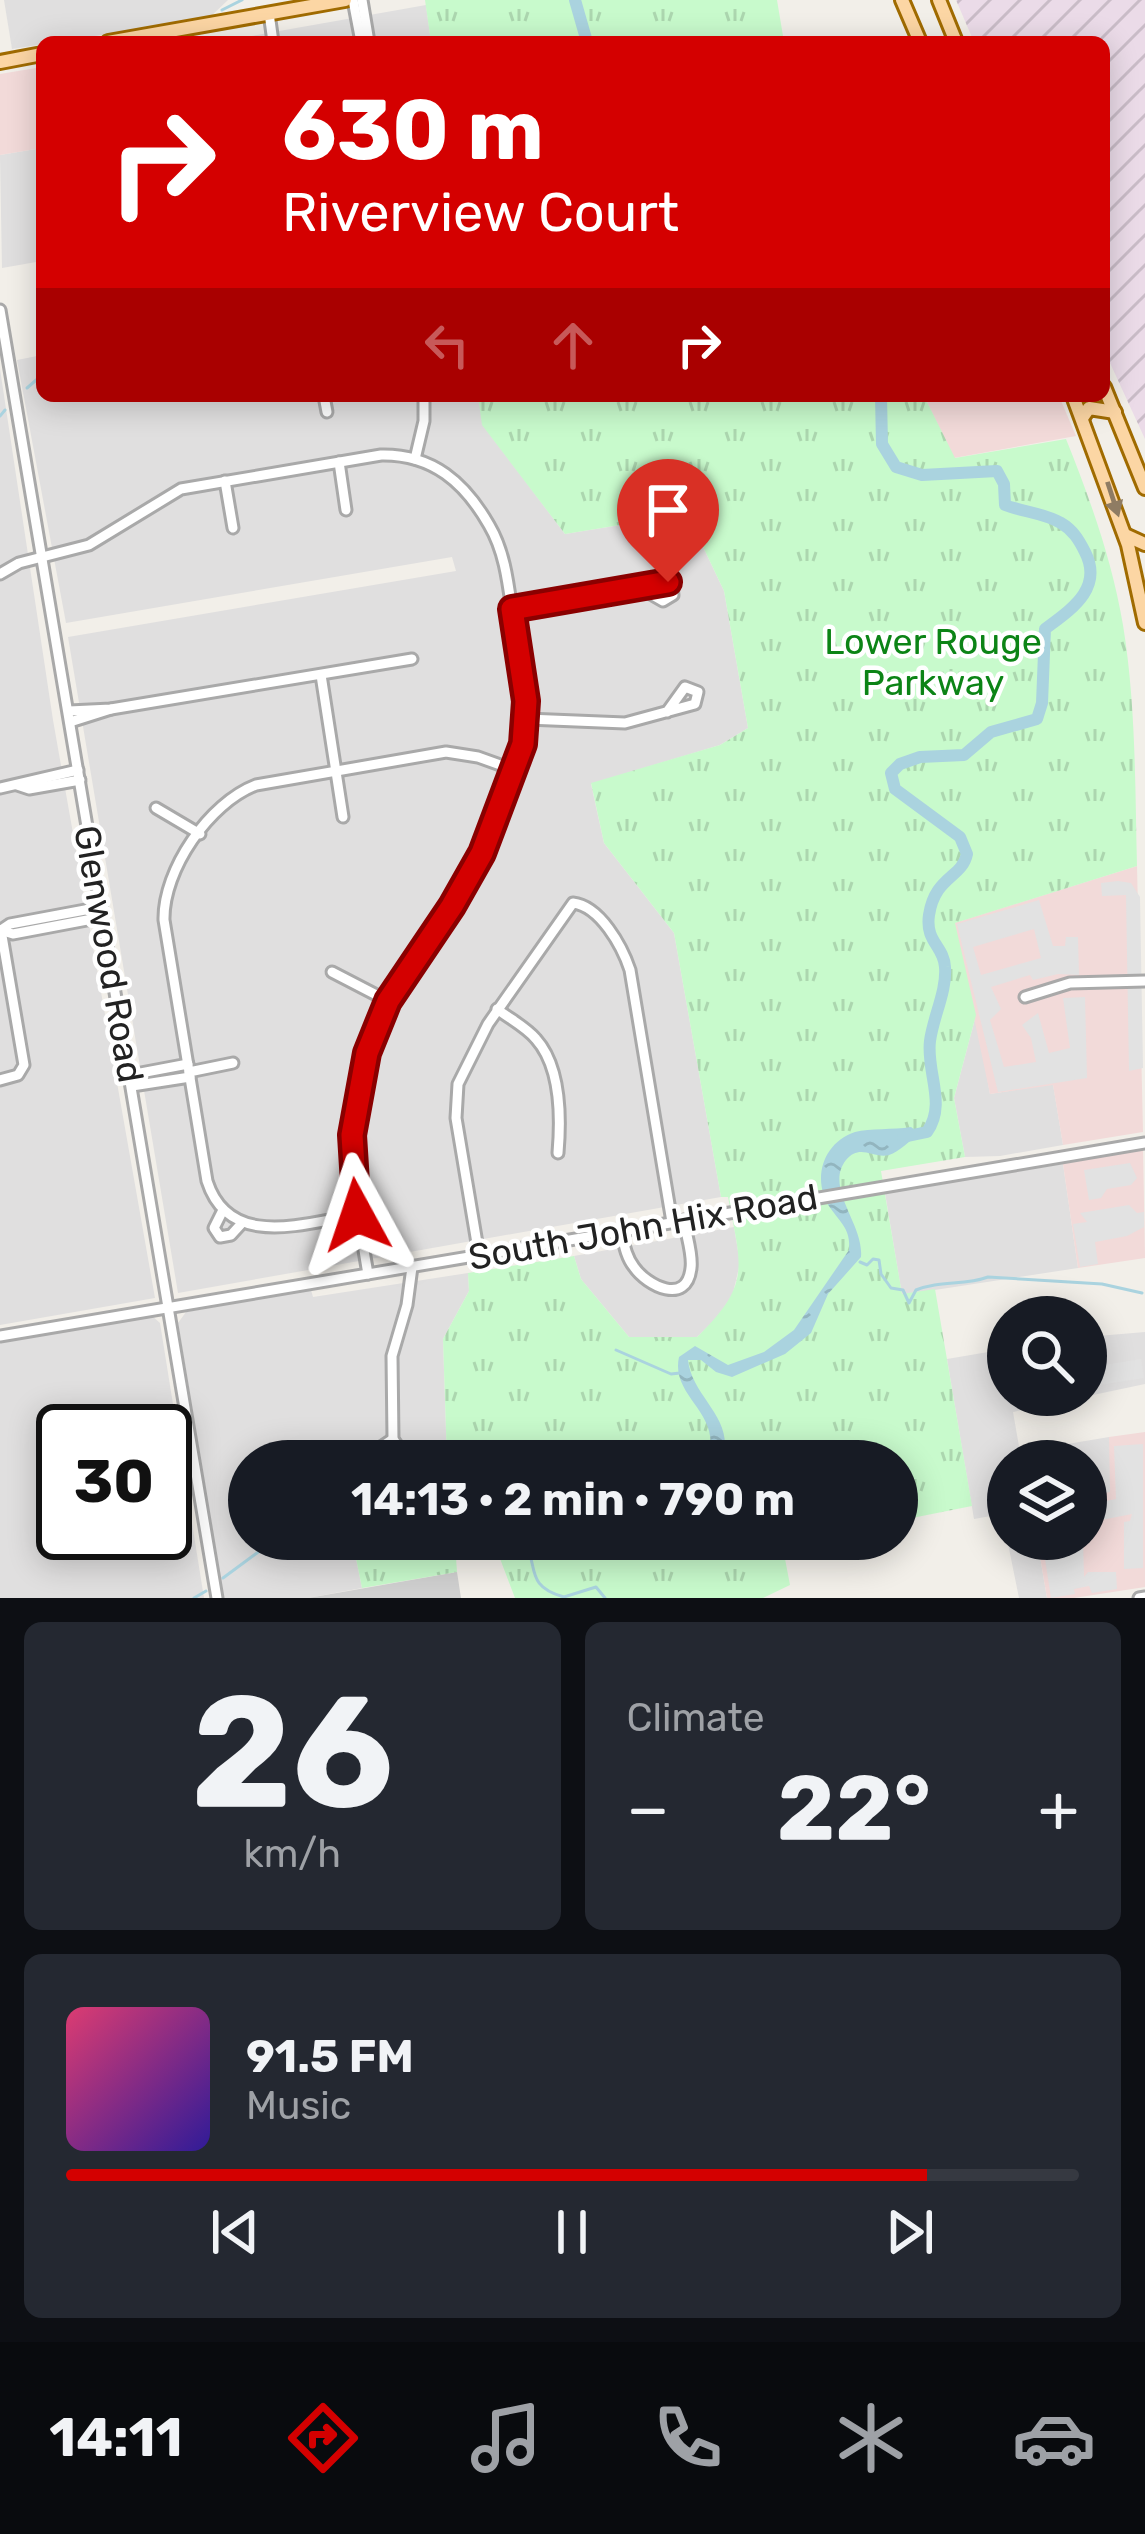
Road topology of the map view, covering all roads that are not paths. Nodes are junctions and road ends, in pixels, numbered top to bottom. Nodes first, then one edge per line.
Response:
1 (349, 0) edge
2 (362, 0) edge
3 (902, 0) edge
4 (938, 0) edge
5 (269, 14) junction
6 (142, 36) edge
7 (272, 36) edge
8 (363, 36) edge
9 (365, 36) edge
10 (917, 36) edge
11 (953, 36) edge
12 (36, 55) edge
13 (0, 62) edge
14 (0, 310) edge
15 (1, 324) edge
16 (2, 337) edge
17 (1110, 401) edge
18 (325, 402) edge
19 (423, 402) edge
20 (1075, 402) edge
21 (327, 412) dead end
22 (1115, 412) junction
23 (1082, 418) junction
24 (415, 459) junction
25 (339, 462) junction
26 (225, 481) junction
27 (1145, 488) edge
28 (346, 510) dead end
29 (233, 528) dead end
30 (1125, 536) junction
31 (1145, 544) edge
32 (43, 558) junction
33 (0, 574) edge
34 (637, 586) dead end
35 (512, 609) junction
36 (1145, 623) edge
37 (412, 659) dead end
38 (321, 675) junction
39 (667, 712) dead end
40 (70, 716) junction
41 (527, 719) junction
42 (338, 770) junction
43 (514, 770) junction
44 (79, 775) junction
45 (0, 788) edge
46 (156, 808) dead end
47 (344, 817) dead end
48 (200, 834) junction
49 (102, 912) junction
50 (1, 930) edge
51 (332, 972) dead end
52 (1145, 982) edge
53 (1025, 997) dead end
54 (388, 1001) junction
55 (497, 1009) junction
56 (233, 1063) dead end
57 (189, 1071) junction
58 (0, 1080) edge
59 (131, 1081) junction
60 (1145, 1143) edge
61 (558, 1153) dead end
62 (223, 1210) junction
63 (357, 1215) junction
64 (678, 1221) junction
65 (242, 1223) junction
66 (621, 1231) junction
67 (479, 1255) junction
68 (412, 1267) junction
69 (368, 1274) junction
70 (168, 1307) junction
71 (0, 1336) edge
72 (393, 1439) edge
73 (217, 1598) edge

1 - 5 main road
1 - 8 street
2 - 9 street
3 - 10 main road
4 - 11 main road
5 - 6 main road
5 - 7 street
12 - 13 main road
14 - 15 street, Glenwood Road
15 - 16 street, Glenwood Road
16 - 32 street, Glenwood Road
17 - 22 main road
18 - 21 street
19 - 24 street
20 - 23 main road
22 - 23 main road
22 - 27 main road
23 -> 30 main road
24 - 25 street
24 - 35 street
25 - 26 street
25 - 28 street
26 - 29 street
26 - 32 street
30 - 31 main road
30 - 36 main road
32 - 33 street
32 - 40 street, Glenwood Road
34 - 35 street
35 - 41 street
37 - 38 street
38 - 40 street
38 - 42 street
39 - 41 street
40 - 44 street, Glenwood Road
41 - 43 street
42 - 43 street
42 - 47 street
42 - 48 street
43 - 54 street
44 - 45 street
44 - 49 street, Glenwood Road
46 - 48 street
48 - 57 street
49 - 50 street
49 - 59 street, Glenwood Road
50 - 58 street
51 - 54 street
52 - 53 street
54 - 63 street
55 - 61 street
55 - 64 street
55 - 67 street
56 - 57 street
57 - 59 street
57 - 62 street
59 - 70 street, Glenwood Road
60 - 64 street, South John Hix Road
62 - 65 street
62 - 65 street
63 - 65 street
63 - 69 street
64 - 66 street, South John Hix Road
64 - 66 street
66 - 67 street, South John Hix Road
67 - 68 street, South John Hix Road
68 - 69 street, South John Hix Road
68 - 72 street
69 - 70 street, South John Hix Road
70 - 71 street, South John Hix Road
70 - 73 street, Glenwood Road

